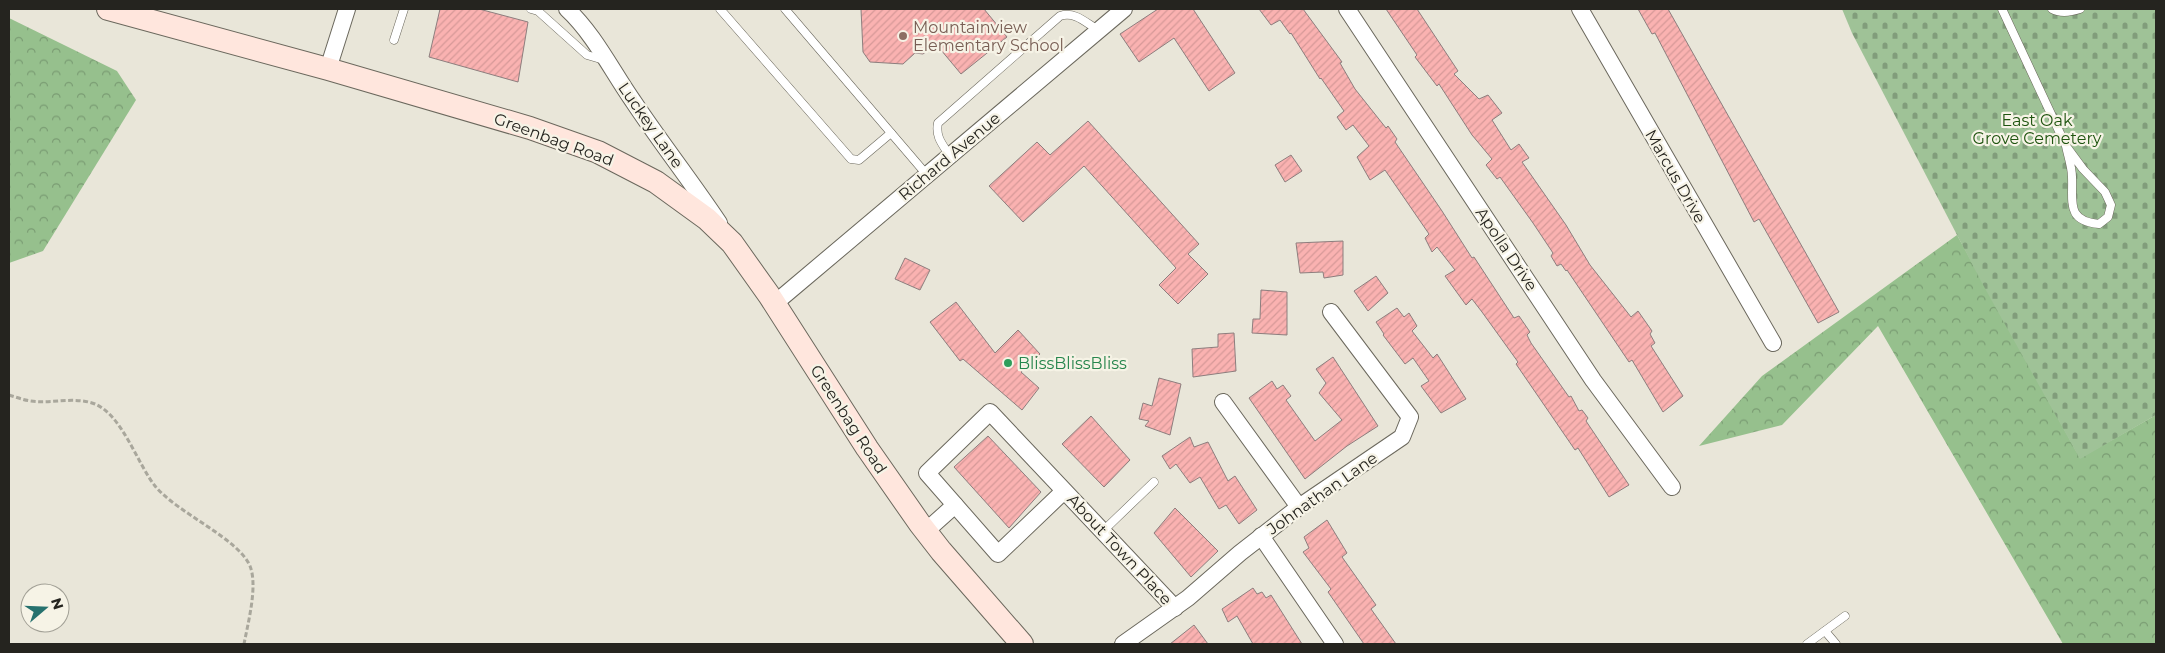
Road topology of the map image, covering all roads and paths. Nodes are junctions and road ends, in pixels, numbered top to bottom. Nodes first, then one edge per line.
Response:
1 (108, 9) edge
2 (347, 9) edge
3 (404, 9) edge
4 (531, 9) edge
5 (566, 9) edge
6 (720, 9) edge
7 (785, 9) edge
8 (1347, 9) edge
9 (1580, 9) edge
10 (2002, 9) edge
11 (2052, 9) edge
12 (2080, 9) edge
13 (1119, 10) edge
14 (1098, 30) junction
15 (394, 40) dead end
16 (606, 61) junction
17 (328, 69) junction
18 (891, 133) junction
19 (2066, 146) junction
20 (950, 156) junction
21 (927, 175) junction
22 (732, 243) junction
23 (774, 304) junction
24 (1331, 312) dead end
25 (1773, 344) dead end
26 (9, 395) edge
27 (1223, 402) dead end
28 (1154, 482) dead end
29 (1672, 487) dead end
30 (1064, 491) junction
31 (955, 505) junction
32 (1299, 507) junction
33 (926, 531) junction
34 (1103, 532) junction
35 (1261, 536) junction
36 (1175, 608) junction
37 (1845, 616) dead end
38 (1825, 632) junction
39 (1145, 638) edge
40 (244, 644) edge
41 (1022, 644) edge
42 (1123, 644) edge
43 (1335, 644) edge
44 (1807, 644) edge
45 (1836, 644) edge

1 - 17 main road, Greenbag Road
2 - 17 street
3 - 15 lane
4 - 16 lane
5 - 16 street, Luckey Lane
6 - 18 lane
7 - 18 lane
8 - 29 street, Apolla Drive
9 - 25 street, Marcus Drive
10 - 19 lane
11 - 12 lane
13 - 14 street, Richard Avenue
14 - 20 street, Richard Avenue
14 - 20 lane
16 - 22 street, Luckey Lane
17 - 22 main road, Greenbag Road
18 - 21 lane
19 - 19 lane
20 - 21 street, Richard Avenue
21 - 23 street, Richard Avenue
22 - 23 main road, Greenbag Road
23 - 33 main road, Greenbag Road
24 - 32 street, Johnathan Lane
26 - 40 path
27 - 32 street
28 - 34 lane
30 - 31 street, About Town Place
30 - 31 street, About Town Place
30 - 34 street, About Town Place
31 - 33 street
32 - 35 street, Johnathan Lane
33 - 41 main road, Greenbag Road
34 - 36 street, About Town Place
35 - 36 street, Johnathan Lane
35 - 43 street
36 - 39 street, Johnathan Lane
37 - 38 lane
38 - 44 lane
38 - 45 lane
39 - 42 street, Johnathan Lane

